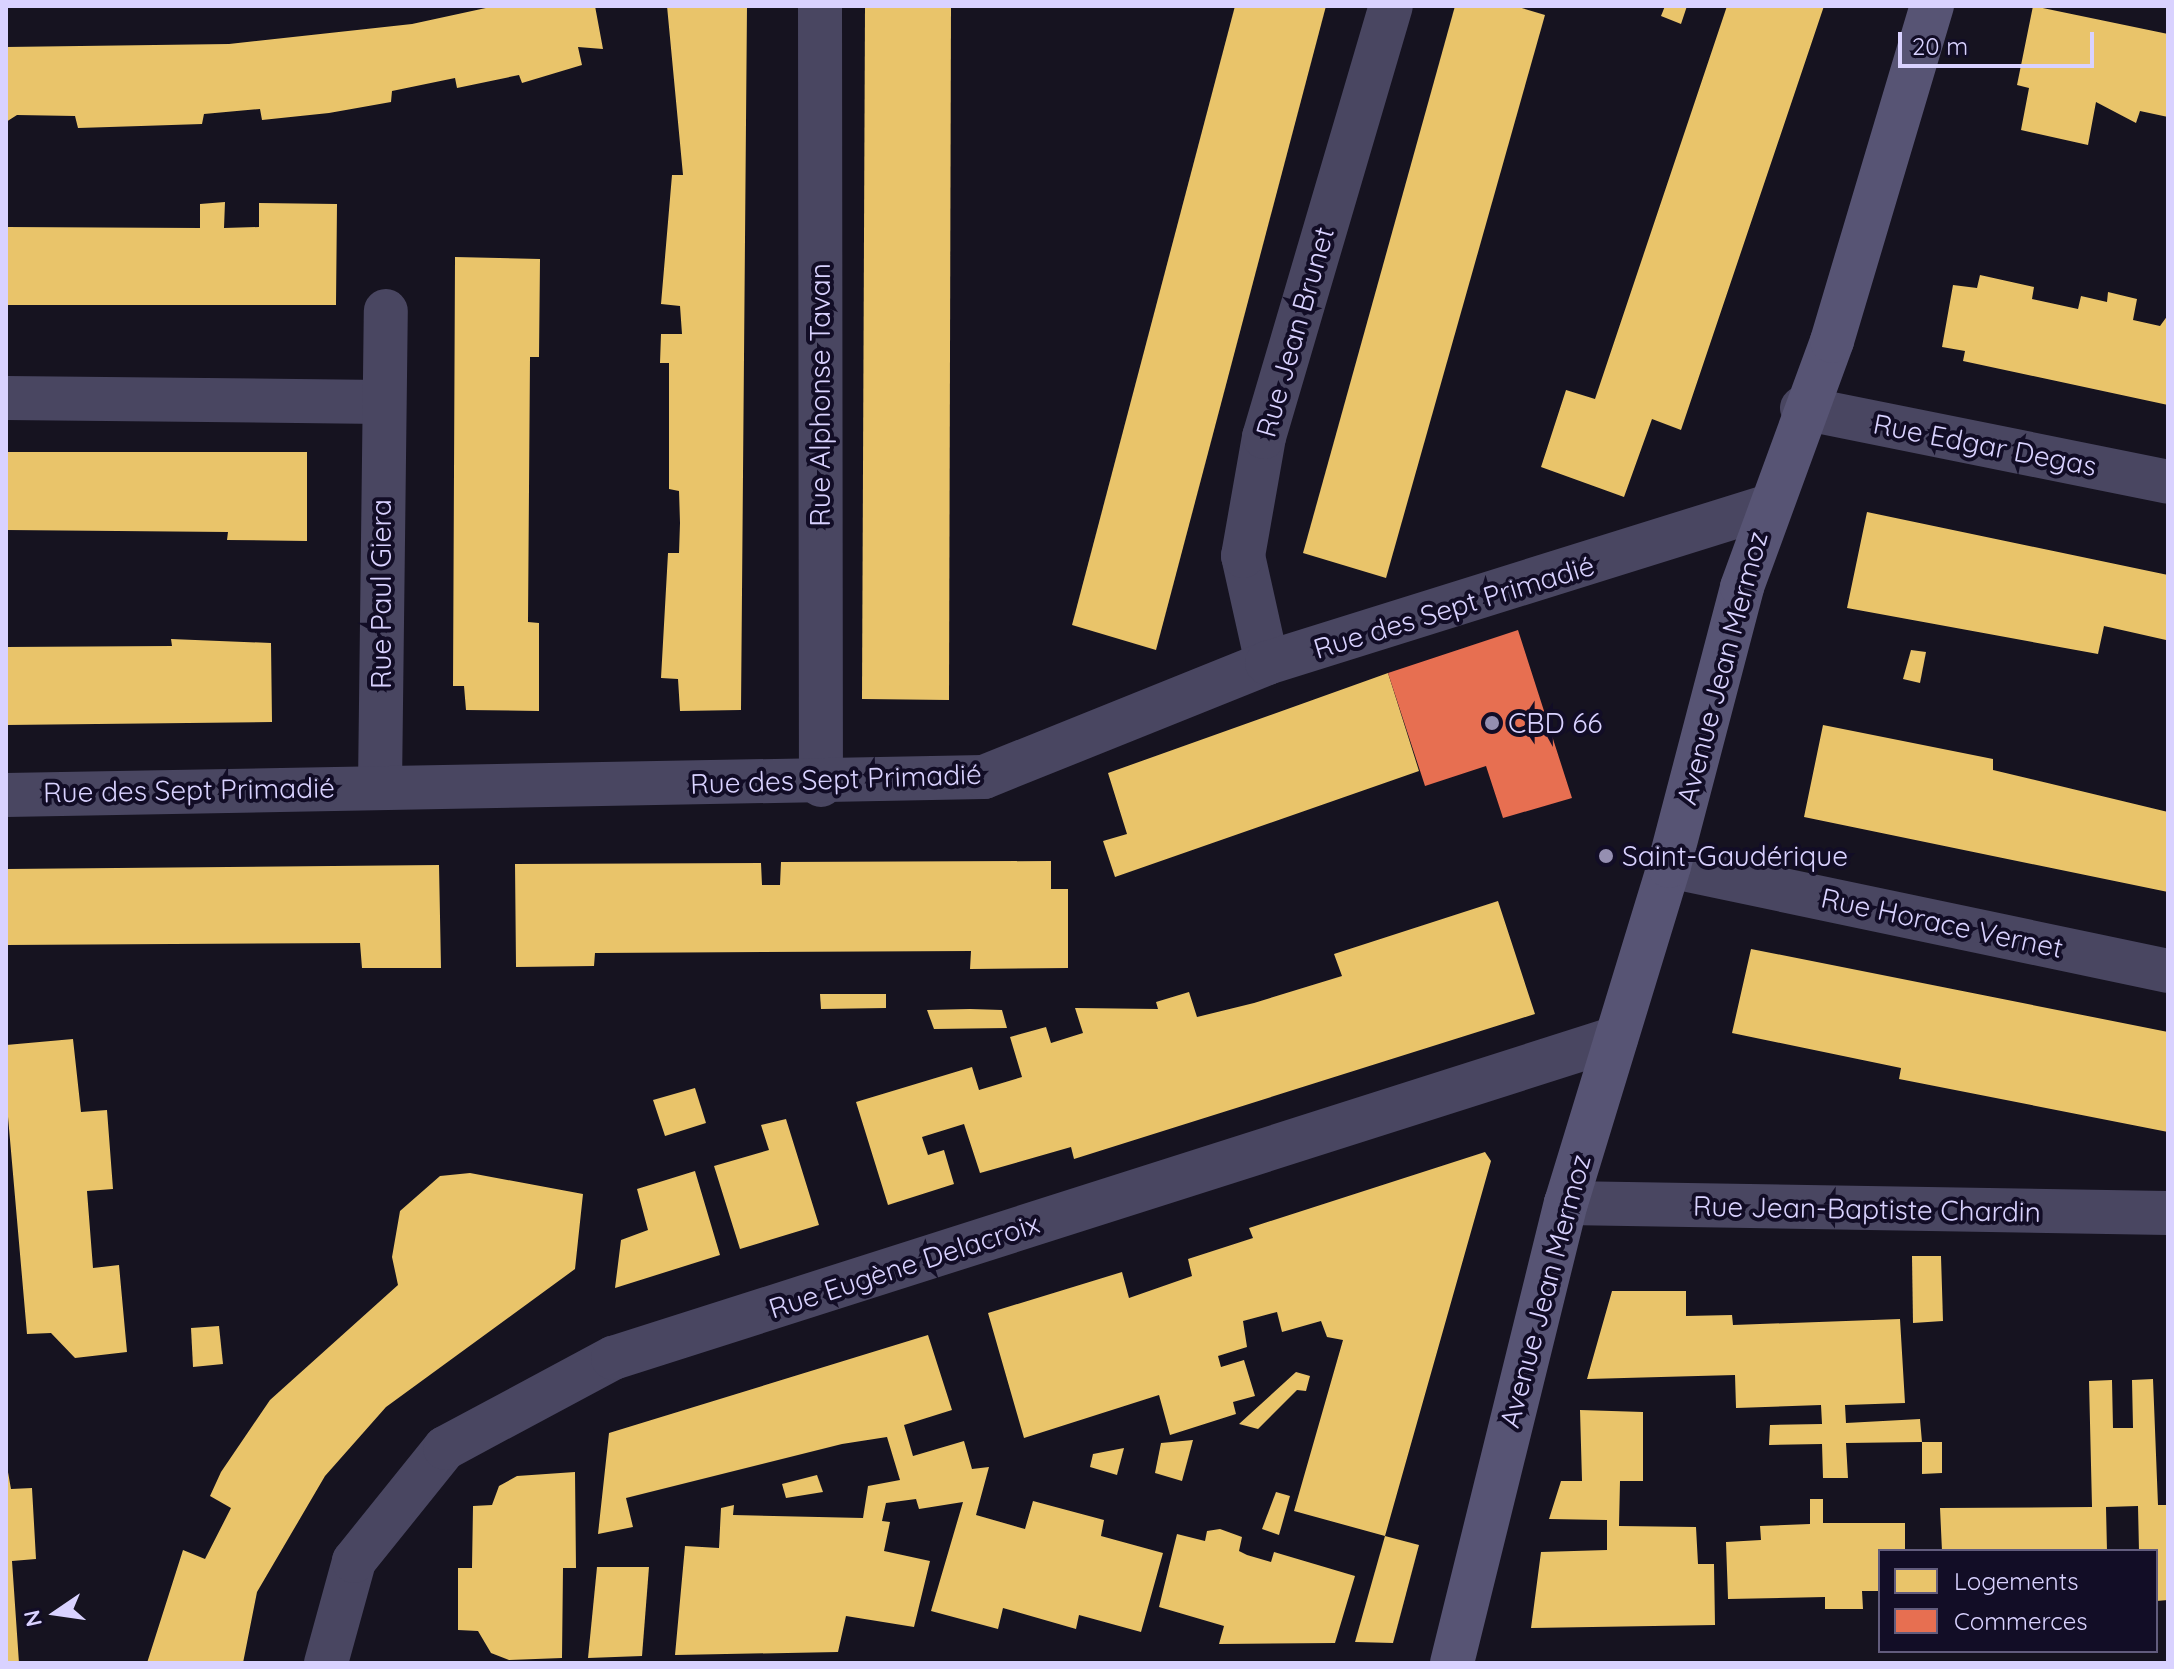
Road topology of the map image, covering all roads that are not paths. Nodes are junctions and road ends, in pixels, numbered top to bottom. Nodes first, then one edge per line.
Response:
1 (820, 6) edge
2 (1391, 6) edge
3 (1932, 6) edge
4 (386, 311) dead end
5 (6, 398) edge
6 (383, 402) junction
7 (1802, 408) junction
8 (2168, 482) edge
9 (1766, 507) junction
10 (1267, 663) junction
11 (821, 785) junction
12 (380, 786) junction
13 (6, 795) edge
14 (1669, 866) junction
15 (2168, 971) edge
16 (1616, 1038) junction
17 (1566, 1203) junction
18 (2168, 1213) edge
19 (326, 1663) edge
20 (1452, 1663) edge

1 - 11 street, Rue Alphonse Tavan
2 - 10 street, Rue Jean Brunet
3 - 7 street, Avenue Jean Mermoz
4 - 6 street, Rue Paul Giera
5 - 6 street
6 - 12 street, Rue Paul Giera
7 - 8 street, Rue Edgar Degas
7 - 9 street, Avenue Jean Mermoz
9 - 10 street, Rue des Sept Primadié
9 - 14 street, Avenue Jean Mermoz
10 - 11 street, Rue des Sept Primadié
11 - 12 street, Rue des Sept Primadié
12 - 13 street, Rue des Sept Primadié
14 - 15 street, Rue Horace Vernet
14 - 16 street, Avenue Jean Mermoz
16 - 17 street, Avenue Jean Mermoz
16 - 19 street, Rue Eugène Delacroix
17 - 18 street, Rue Jean-Baptiste Chardin
17 - 20 street, Avenue Jean Mermoz

